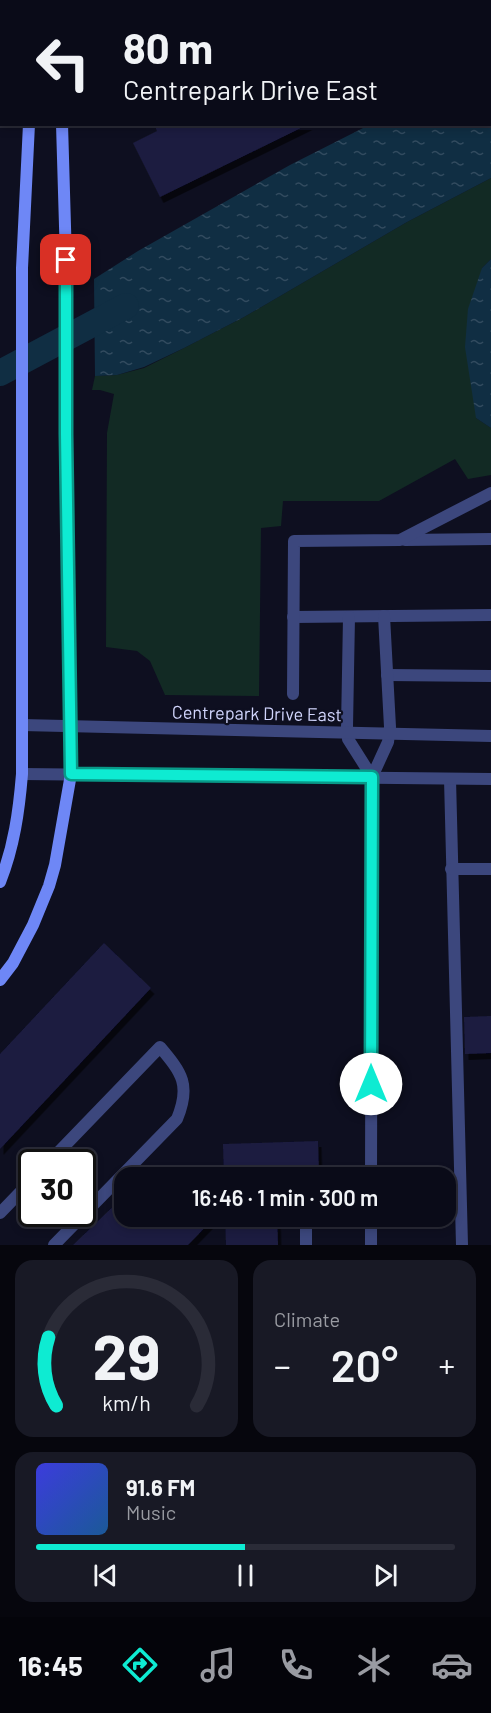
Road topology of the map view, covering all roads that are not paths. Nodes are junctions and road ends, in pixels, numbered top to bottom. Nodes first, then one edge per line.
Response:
1 (28, 126) edge
2 (62, 126) edge
3 (491, 493) edge
4 (491, 539) edge
5 (400, 540) junction
6 (491, 615) edge
7 (384, 616) junction
8 (293, 617) junction
9 (349, 617) junction
10 (387, 675) junction
11 (491, 676) edge
12 (293, 694) dead end
13 (22, 725) junction
14 (70, 726) junction
15 (348, 733) junction
16 (389, 733) junction
17 (491, 736) edge
18 (22, 774) junction
19 (71, 774) junction
20 (372, 777) junction
21 (450, 778) junction
22 (491, 779) edge
23 (451, 869) junction
24 (491, 869) edge
25 (0, 882) edge
26 (0, 980) edge
27 (62, 1149) edge
28 (371, 1167) edge
29 (18, 1194) edge
30 (96, 1202) edge
31 (0, 1213) edge
32 (72, 1227) edge
33 (306, 1227) edge
34 (371, 1227) edge
35 (54, 1245) edge
36 (306, 1245) edge
37 (371, 1245) edge
38 (462, 1245) edge

1 - 13 street
2 - 14 street
3 - 5 street
4 - 5 street
5 - 8 street
6 - 7 street
7 - 9 street
7 - 10 street
8 - 9 street
8 - 12 street
9 - 15 street
10 - 11 street
10 - 16 street
13 - 14 street, Centrepark Drive East
13 - 18 street
14 - 15 street, Centrepark Drive East
14 - 19 street
15 - 16 street, Centrepark Drive East
15 - 20 street
16 - 17 street, Centrepark Drive East
16 - 20 street
18 - 19 street
18 - 25 street
19 - 20 street
19 - 26 street
20 - 21 street
20 - 28 street
21 - 22 street
21 - 23 street
23 - 24 street
23 - 38 street
27 - 30 street
29 - 31 street
32 - 35 street
33 - 36 street
34 - 37 street

